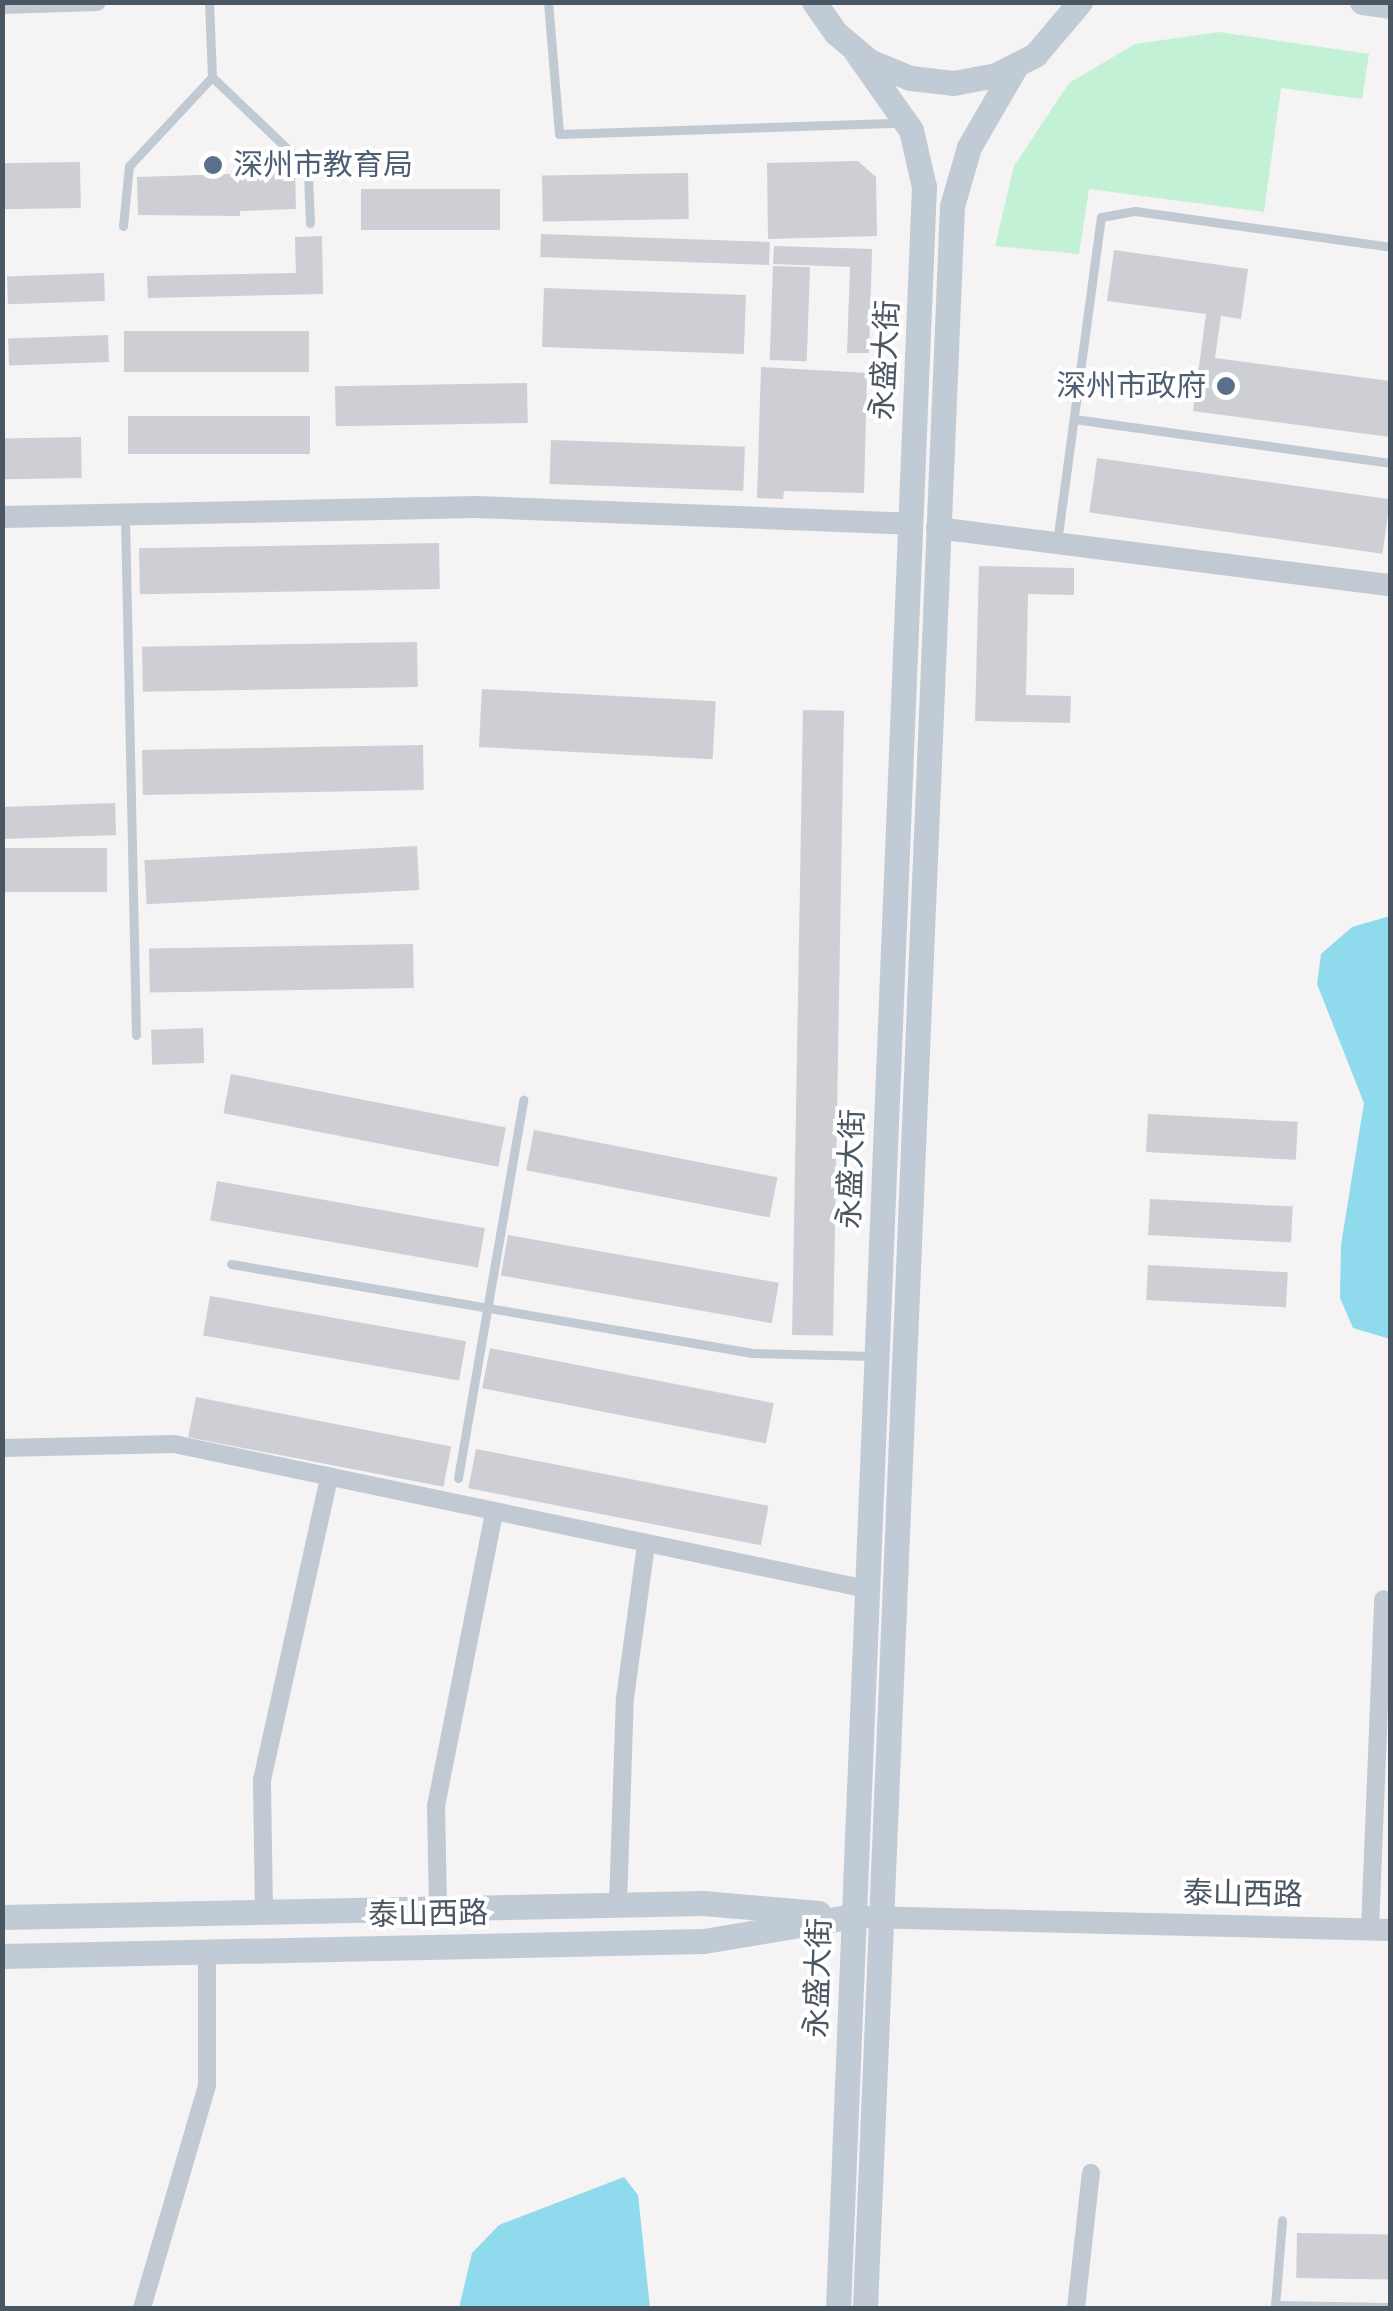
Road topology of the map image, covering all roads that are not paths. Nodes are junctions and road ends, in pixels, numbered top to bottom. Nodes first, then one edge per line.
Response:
1 (97, 2) edge
2 (209, 2) edge
3 (548, 2) edge
4 (802, 2) edge
5 (814, 2) edge
6 (1097, 2) edge
7 (1362, 2) edge
8 (2, 4) edge
9 (1390, 6) edge
10 (1073, 14) edge
11 (836, 33) junction
12 (856, 52) junction
13 (1016, 66) junction
14 (212, 76) junction
15 (907, 122) junction
16 (310, 223) dead end
17 (124, 226) dead end
18 (1390, 247) edge
19 (1074, 418) junction
20 (1390, 464) edge
21 (125, 514) junction
22 (2, 517) edge
23 (910, 524) junction
24 (938, 528) junction
25 (1057, 543) junction
26 (1390, 586) edge
27 (136, 1035) dead end
28 (523, 1100) dead end
29 (232, 1264) dead end
30 (487, 1308) junction
31 (876, 1356) junction
32 (2, 1448) edge
33 (329, 1478) junction
34 (458, 1478) dead end
35 (494, 1514) junction
36 (646, 1545) junction
37 (867, 1588) junction
38 (1383, 1599) dead end
39 (618, 1904) junction
40 (438, 1908) junction
41 (264, 1912) junction
42 (854, 1916) junction
43 (2, 1917) edge
44 (880, 1917) junction
45 (1380, 1930) edge
46 (208, 1951) junction
47 (2, 1956) edge
48 (1092, 2173) dead end
49 (1282, 2220) dead end
50 (1275, 2306) edge
51 (1390, 2307) edge
52 (142, 2308) edge
53 (838, 2308) edge
54 (865, 2308) edge
55 (1076, 2308) edge

1 - 8 street
2 - 14 lane
3 - 15 lane
4 - 11 main road
5 - 11 main road
6 - 10 main road
7 - 9 main road
10 - 13 main road
11 - 12 main road
12 - 13 main road
12 - 15 main road, 永盛大街
13 - 24 main road, 永盛大街
14 - 16 lane
14 - 17 lane
15 - 23 main road, 永盛大街
18 - 19 lane
19 - 20 lane
19 - 25 lane
21 - 22 street
21 - 23 street
21 - 27 lane
23 - 31 main road, 永盛大街
24 - 25 street
24 - 44 main road, 永盛大街
25 - 26 street
28 - 30 lane
29 - 30 lane
30 - 31 lane
30 - 34 lane
31 - 37 main road, 永盛大街
32 - 33 street
33 - 35 street
33 - 41 street
35 - 36 street
35 - 40 street
36 - 37 street
36 - 39 street
37 - 42 main road, 永盛大街
38 - 45 street
39 - 40 main road, 泰山西路
39 - 42 main road, 泰山西路
40 - 41 main road, 泰山西路
41 - 43 main road, 泰山西路
42 - 44 street, 泰山西路
42 - 46 main road, 泰山西路
42 - 53 main road, 永盛大街
44 - 45 street, 泰山西路
44 - 54 main road, 永盛大街
46 - 47 main road, 泰山西路
46 - 52 street
48 - 55 street
49 - 50 lane
50 - 51 lane

